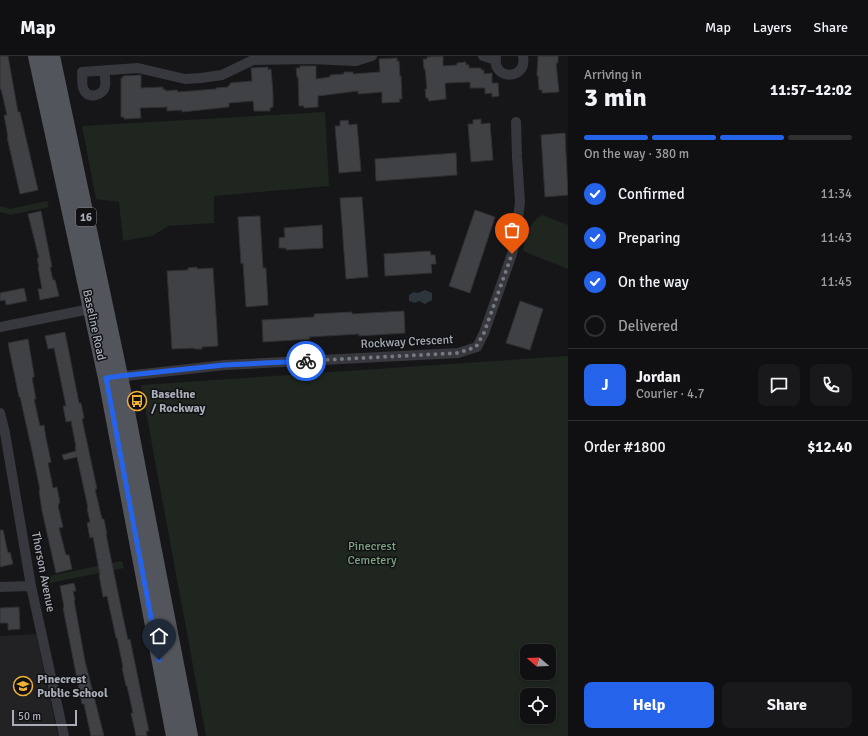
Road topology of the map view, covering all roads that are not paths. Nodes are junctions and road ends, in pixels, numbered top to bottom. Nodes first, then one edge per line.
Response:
1 (36, 56) edge
2 (52, 56) edge
3 (372, 56) edge
4 (483, 56) edge
5 (523, 56) edge
6 (496, 58) edge
7 (104, 71) dead end
8 (516, 122) dead end
9 (90, 309) junction
10 (0, 327) edge
11 (113, 377) junction
12 (0, 413) edge
13 (31, 586) junction
14 (0, 587) edge
15 (64, 736) edge
16 (174, 736) edge
17 (190, 736) edge

1 - 9 main road, Baseline Road / 16
2 - 11 main road, Baseline Road / 16
3 - 7 street
4 - 6 street
5 - 6 street
8 - 11 street, Rockway Crescent
9 - 10 street
9 - 11 main road, Baseline Road / 16
11 - 16 main road, Baseline Road / 16
11 - 17 main road, Baseline Road / 16
12 - 13 street, Thorson Avenue
13 - 14 street
13 - 15 street, Thorson Avenue

